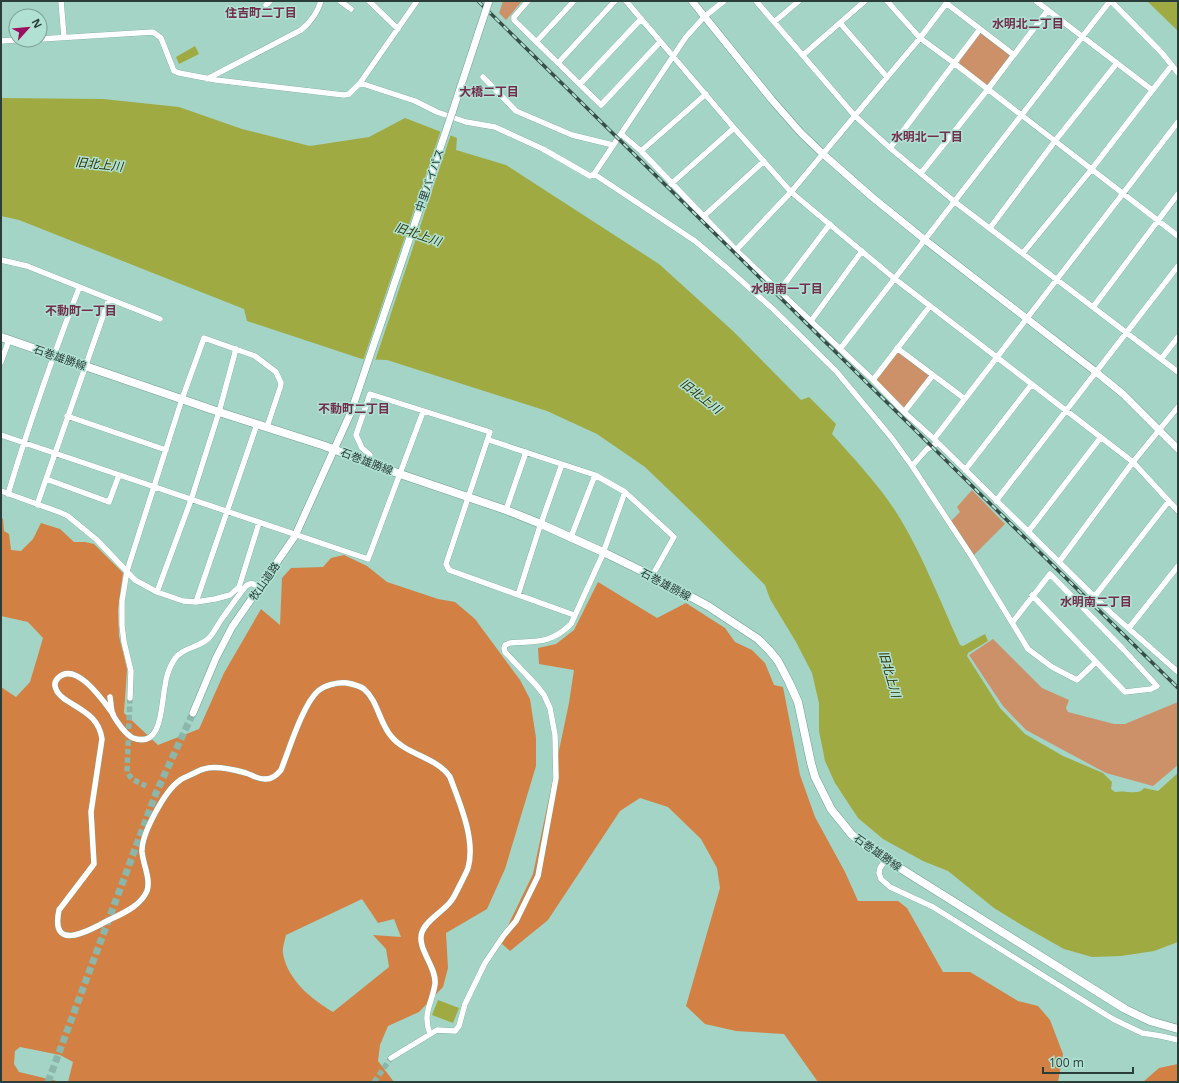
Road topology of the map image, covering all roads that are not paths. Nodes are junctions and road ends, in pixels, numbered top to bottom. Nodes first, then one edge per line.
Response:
1 (61, 1) edge
2 (321, 1) edge
3 (340, 1) edge
4 (369, 1) edge
5 (417, 1) edge
6 (490, 1) edge
7 (528, 1) edge
8 (574, 1) edge
9 (615, 1) edge
10 (626, 1) edge
11 (692, 1) edge
12 (724, 1) edge
13 (756, 1) edge
14 (799, 1) edge
15 (865, 1) edge
16 (887, 1) edge
17 (1036, 1) edge
18 (1111, 1) edge
19 (947, 2) edge
20 (352, 9) dead end
21 (1048, 10) junction
22 (704, 17) junction
23 (641, 18) junction
24 (774, 22) junction
25 (840, 23) junction
26 (398, 29) junction
27 (980, 29) junction
28 (1083, 36) junction
29 (64, 37) junction
30 (48, 38) edge
31 (920, 38) junction
32 (536, 42) junction
33 (660, 42) junction
34 (672, 55) junction
35 (803, 55) junction
36 (1014, 55) junction
37 (558, 63) junction
38 (954, 63) junction
39 (1117, 63) junction
40 (1172, 65) junction
41 (1178, 73) edge
42 (483, 77) dead end
43 (887, 77) junction
44 (203, 78) junction
45 (360, 83) junction
46 (580, 84) junction
47 (988, 89) junction
48 (1152, 90) junction
49 (706, 94) junction
50 (854, 115) junction
51 (1022, 115) junction
52 (1178, 122) edge
53 (734, 128) junction
54 (621, 134) junction
55 (1056, 141) junction
56 (613, 145) junction
57 (890, 148) junction
58 (641, 151) junction
59 (823, 154) junction
60 (764, 161) junction
61 (1090, 170) junction
62 (921, 173) junction
63 (594, 174) junction
64 (671, 184) junction
65 (791, 192) junction
66 (1123, 194) junction
67 (1178, 194) edge
68 (955, 202) junction
69 (704, 216) junction
70 (1158, 221) junction
71 (830, 224) junction
72 (990, 228) junction
73 (1178, 236) edge
74 (925, 240) junction
75 (736, 250) junction
76 (862, 252) junction
77 (1023, 253) junction
78 (1, 260) edge
79 (1178, 266) edge
80 (895, 279) junction
81 (1057, 279) junction
82 (79, 288) junction
83 (778, 290) junction
84 (109, 299) junction
85 (930, 306) junction
86 (1093, 307) junction
87 (160, 319) dead end
88 (1027, 319) junction
89 (811, 321) junction
90 (1126, 332) junction
91 (1178, 337) edge
92 (5, 338) edge
93 (897, 348) junction
94 (236, 349) junction
95 (840, 349) junction
96 (54, 355) junction
97 (998, 356) junction
98 (1161, 359) junction
99 (1, 362) edge
100 (85, 366) junction
101 (1096, 372) junction
102 (1178, 372) edge
103 (933, 375) junction
104 (873, 380) junction
105 (1032, 384) junction
106 (182, 399) junction
107 (965, 399) junction
108 (1178, 407) edge
109 (1066, 410) junction
110 (219, 412) junction
111 (422, 412) junction
112 (904, 412) junction
113 (68, 416) junction
114 (257, 424) junction
115 (267, 427) junction
116 (1159, 430) junction
117 (1, 435) edge
118 (1101, 437) junction
119 (489, 440) junction
120 (936, 441) junction
121 (23, 443) junction
122 (335, 449) junction
123 (1178, 449) edge
124 (166, 450) junction
125 (526, 452) junction
126 (55, 454) junction
127 (368, 462) junction
128 (1133, 462) junction
129 (562, 464) junction
130 (912, 466) junction
131 (965, 470) junction
132 (400, 474) junction
133 (119, 475) junction
134 (595, 475) junction
135 (46, 479) junction
136 (154, 487) junction
137 (1, 491) edge
138 (625, 492) junction
139 (8, 494) junction
140 (468, 497) junction
141 (191, 500) junction
142 (996, 501) junction
143 (1169, 502) junction
144 (37, 504) junction
145 (506, 510) junction
146 (1178, 511) edge
147 (227, 512) junction
148 (259, 523) junction
149 (541, 524) junction
150 (1028, 532) junction
151 (295, 536) junction
152 (571, 537) junction
153 (603, 552) junction
154 (1059, 562) junction
155 (1178, 566) edge
156 (127, 571) junction
157 (652, 576) junction
158 (260, 588) junction
159 (157, 592) junction
160 (518, 595) junction
161 (1032, 595) junction
162 (1095, 596) junction
163 (196, 602) junction
164 (574, 615) junction
165 (1012, 623) junction
166 (1128, 628) junction
167 (1096, 662) junction
168 (1178, 672) edge
169 (110, 697) dead end
170 (130, 698) tunnel mouth
171 (113, 714) junction
172 (193, 714) tunnel mouth
173 (886, 859) junction
174 (1178, 1029) edge
175 (430, 1034) junction
176 (1178, 1040) edge
177 (391, 1058) tunnel mouth

1 - 29 street
2 - 44 street
3 - 20 street
4 - 26 street
5 - 26 street
6 - 122 street, 中里バイパス, bridge
7 - 32 street
8 - 32 street
9 - 37 street
10 - 23 street
11 - 22 street
12 - 22 street
13 - 24 street
14 - 24 street
15 - 25 street
16 - 31 street
17 - 21 street
18 - 28 street
18 - 40 street
19 - 27 street
19 - 31 street
21 - 28 street
21 - 36 street
22 - 34 street
22 - 59 street
23 - 33 street
23 - 46 street
24 - 35 street
25 - 35 street
25 - 43 street
26 - 45 street
27 - 36 street
27 - 38 street
28 - 39 street
28 - 51 street
29 - 30 street
29 - 44 street
31 - 38 street
31 - 43 street
32 - 37 street
33 - 34 street
33 - 46 street
34 - 49 street
34 - 54 street
35 - 50 street
36 - 47 street
37 - 46 street
38 - 47 street
38 - 57 street
39 - 48 street
39 - 55 street
40 - 41 street
40 - 48 street
42 - 56 street
43 - 50 street
44 - 45 street
45 - 63 street
47 - 51 street
47 - 62 street
48 - 61 street
49 - 53 street
49 - 58 street
50 - 57 street
50 - 59 street
51 - 55 street
51 - 68 street
52 - 66 street
53 - 60 street
53 - 64 street
54 - 56 street
54 - 58 street
55 - 61 street
55 - 72 street
56 - 63 street
57 - 62 street
58 - 64 street
59 - 65 street
59 - 74 street
60 - 65 street
60 - 69 street
61 - 66 street
61 - 77 street
62 - 68 street
63 - 130 street
64 - 69 street
65 - 71 street
65 - 75 street
66 - 70 street
66 - 81 street
67 - 70 street
68 - 72 street
68 - 74 street
69 - 75 street
70 - 73 street
70 - 86 street
71 - 76 street
71 - 83 street
72 - 77 street
74 - 80 street
74 - 88 street
75 - 83 street
76 - 80 street
76 - 89 street
77 - 81 street
78 - 82 street
79 - 90 street
80 - 85 street
80 - 95 street
81 - 86 street
81 - 88 street
82 - 84 street
82 - 96 street
83 - 89 street
84 - 87 street
84 - 100 street
85 - 93 street
85 - 97 street
86 - 90 street
88 - 97 street
88 - 101 street
89 - 95 street
90 - 98 street
90 - 101 street
91 - 98 street
92 - 96 main road, 石巻雄勝線
92 - 99 street
93 - 103 street
93 - 104 street
94 - 106 street
94 - 110 street
94 - 115 street
95 - 104 street
96 - 100 main road, 石巻雄勝線
96 - 121 street
97 - 105 street
97 - 107 street
98 - 102 street
100 - 106 main road, 石巻雄勝線
100 - 113 street
101 - 109 street
101 - 116 street
103 - 107 street
103 - 112 street
104 - 112 street
105 - 109 street
105 - 131 street
106 - 110 main road, 石巻雄勝線
106 - 124 street
107 - 120 street
108 - 116 street
109 - 118 street
109 - 142 street
110 - 114 main road, 石巻雄勝線
110 - 141 street
111 - 119 street
111 - 127 street
111 - 132 street
112 - 120 street
113 - 124 street
113 - 126 street
114 - 115 main road, 石巻雄勝線
114 - 147 street
115 - 122 main road, 石巻雄勝線
116 - 123 street
116 - 128 street
117 - 121 street
118 - 128 street
118 - 150 street
119 - 125 street
119 - 140 street
120 - 130 street
120 - 131 street
121 - 126 street
121 - 139 street
122 - 127 main road, 石巻雄勝線
122 - 151 street, 牧山道路
124 - 136 street
125 - 129 street
125 - 145 street
126 - 133 street
126 - 135 street
127 - 132 main road, 石巻雄勝線
128 - 143 street
128 - 154 street
129 - 134 street
129 - 149 street
130 - 165 street
131 - 142 street
132 - 140 main road, 石巻雄勝線
132 - 151 street
133 - 135 street
133 - 136 street
134 - 138 street
134 - 152 street
135 - 144 street
136 - 141 street
136 - 156 street
137 - 139 street
138 - 153 street
138 - 157 street
139 - 144 street
140 - 145 main road, 石巻雄勝線
140 - 160 street
141 - 147 street
141 - 159 street
142 - 150 street
143 - 146 street
143 - 162 street
144 - 156 street
145 - 149 main road, 石巻雄勝線
147 - 148 street
147 - 163 street
148 - 151 street
148 - 163 street
149 - 152 main road, 石巻雄勝線
149 - 160 street
150 - 154 street
151 - 158 street, 牧山道路
152 - 153 main road, 石巻雄勝線
153 - 157 main road, 石巻雄勝線
153 - 164 street
154 - 162 street
155 - 166 street
156 - 159 street
156 - 170 street
157 - 173 main road, 石巻雄勝線
158 - 171 street
158 - 172 street, 牧山道路
159 - 163 street
160 - 164 street
161 - 165 street
161 - 167 street
161 - 167 street
162 - 166 street
164 - 175 street
165 - 167 street
166 - 168 street
169 - 171 street
171 - 175 street
173 - 174 main road, 石巻雄勝線
173 - 176 street
175 - 177 street

